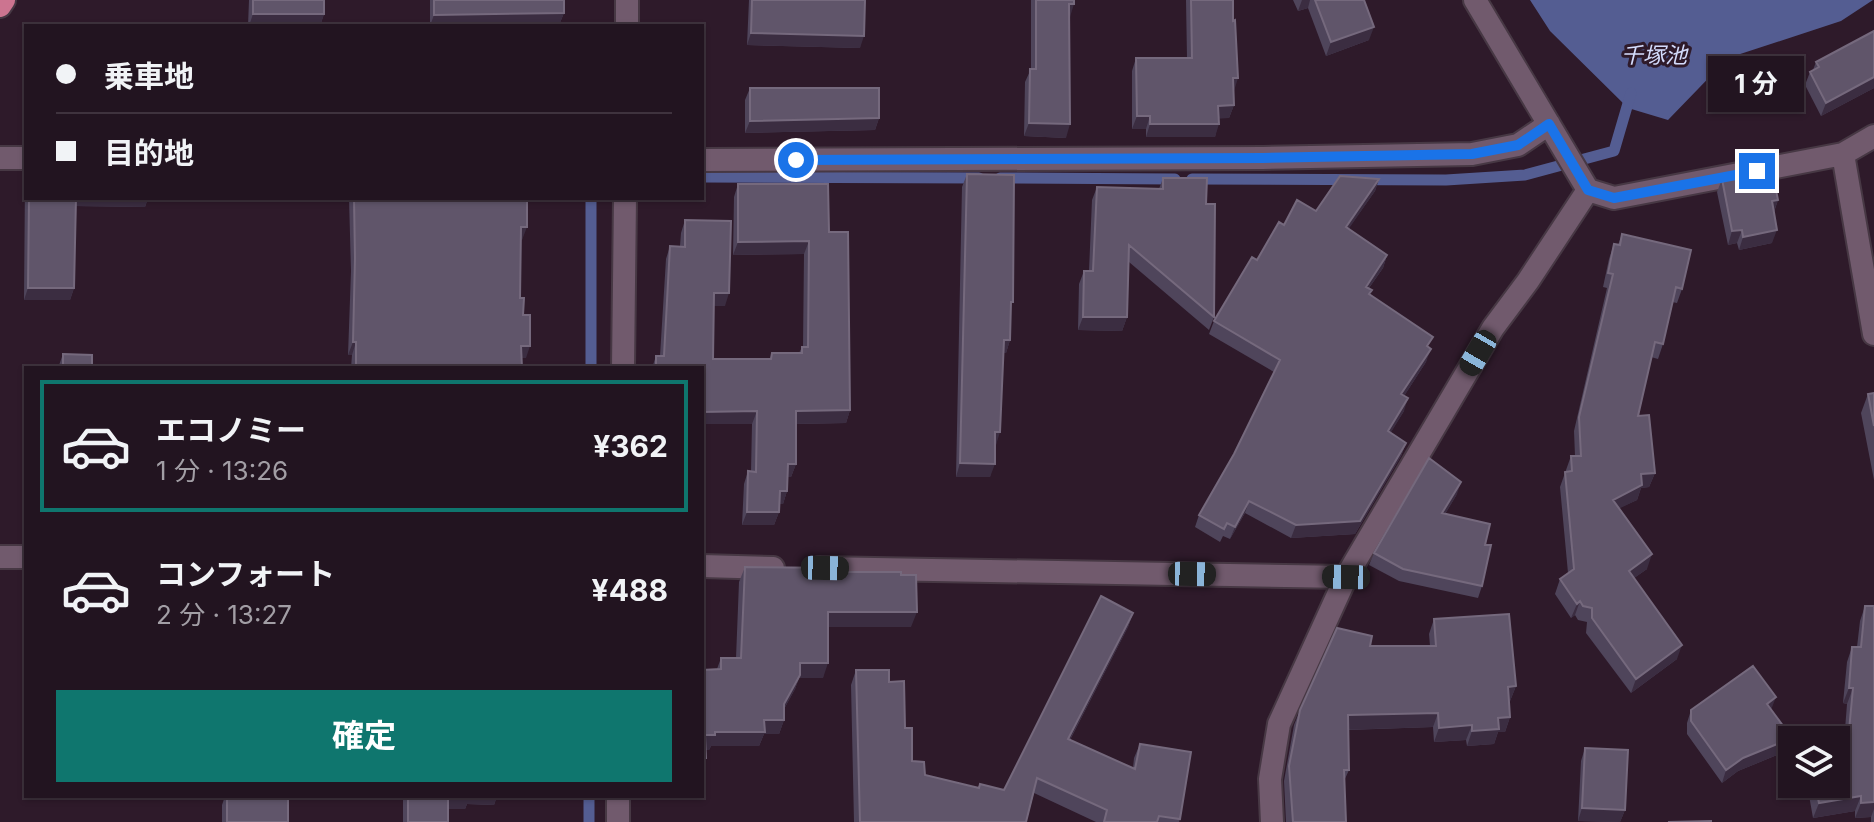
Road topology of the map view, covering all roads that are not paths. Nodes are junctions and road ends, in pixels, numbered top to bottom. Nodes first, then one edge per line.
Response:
1 (4, 0) edge
2 (627, 0) edge
3 (1475, 0) edge
4 (0, 6) edge
5 (627, 24) edge
6 (1549, 124) junction
7 (1874, 136) edge
8 (1843, 154) junction
9 (0, 158) edge
10 (24, 158) edge
11 (704, 160) edge
12 (1588, 190) junction
13 (625, 200) edge
14 (1874, 334) edge
15 (623, 366) edge
16 (0, 557) edge
17 (24, 557) edge
18 (704, 566) edge
19 (1346, 577) junction
20 (618, 798) edge
21 (618, 822) edge
22 (1272, 822) edge

1 - 4 highway
2 - 5 street
3 - 6 street
6 - 11 street
6 - 12 street
7 - 8 street
8 - 12 street
8 - 14 street
9 - 10 street
12 - 19 street
13 - 15 street
16 - 17 street
18 - 19 street
19 - 22 street
20 - 21 street

